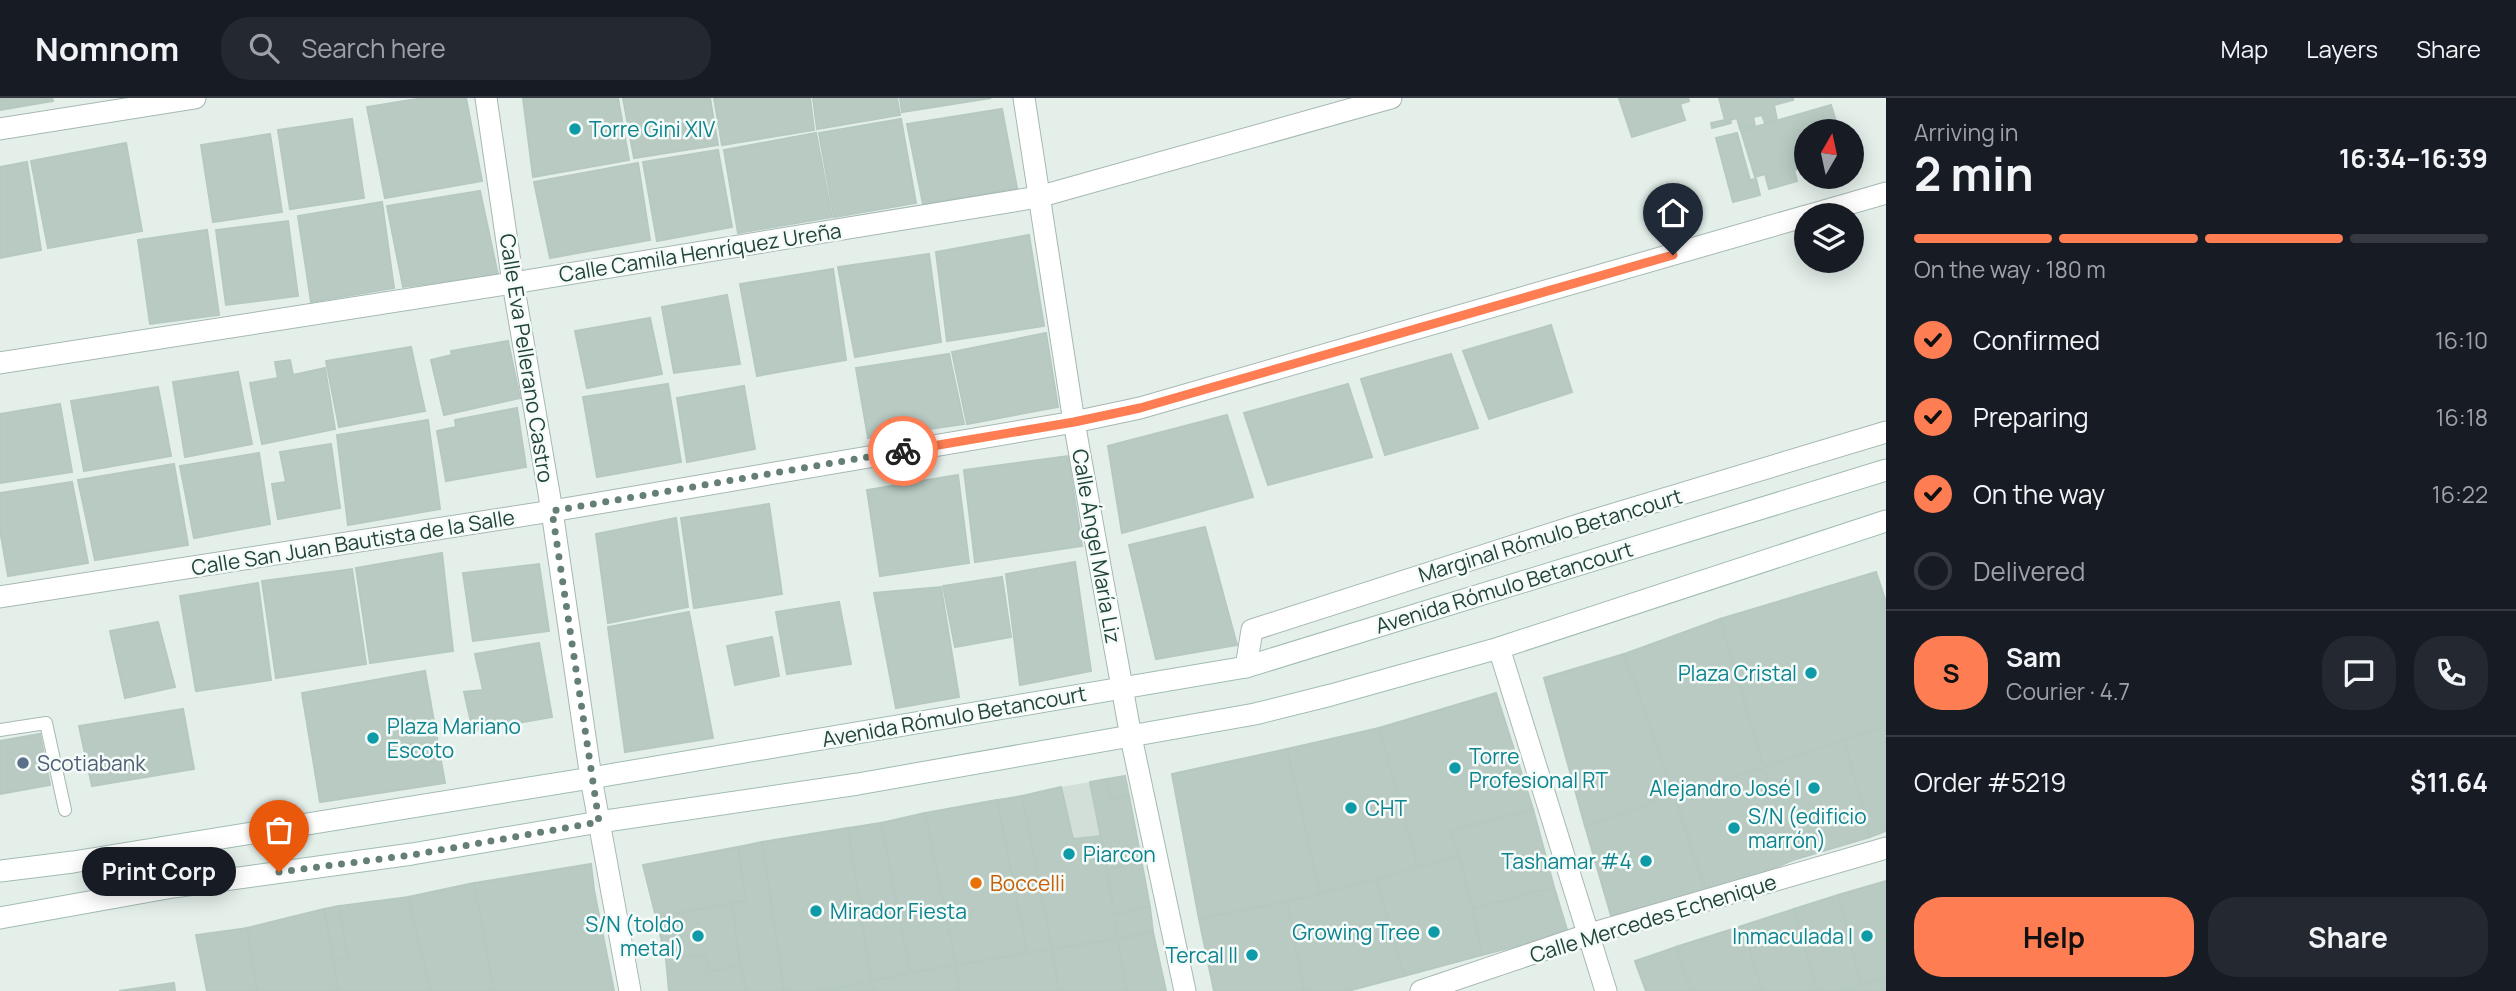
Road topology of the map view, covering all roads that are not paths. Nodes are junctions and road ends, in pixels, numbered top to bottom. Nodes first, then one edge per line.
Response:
1 (195, 98) edge
2 (486, 98) edge
3 (1024, 98) edge
4 (1391, 98) edge
5 (0, 129) edge
6 (1886, 193) edge
7 (1038, 197) junction
8 (1852, 203) edge
9 (1794, 220) edge
10 (513, 283) junction
11 (0, 363) edge
12 (1074, 422) junction
13 (1886, 432) edge
14 (1886, 470) edge
15 (552, 511) junction
16 (1886, 521) edge
17 (0, 597) edge
18 (1499, 648) junction
19 (1246, 667) junction
20 (1122, 687) junction
21 (0, 730) edge
22 (1131, 737) junction
23 (591, 778) junction
24 (65, 810) dead end
25 (599, 822) junction
26 (1886, 848) edge
27 (0, 871) edge
28 (0, 918) edge
29 (1590, 934) junction
30 (630, 991) edge
31 (1185, 991) edge
32 (1421, 991) edge
33 (1606, 991) edge

1 - 5 street
2 - 10 street, Calle Eva Pellerano Castro
3 - 7 street, Calle Ángel María Liz
4 - 7 street, Calle Camila Henríquez Ureña
6 - 8 street, Calle San Juan Bautista de la Salle
7 - 10 street, Calle Camila Henríquez Ureña
7 - 12 street, Calle Ángel María Liz
9 - 12 street, Calle San Juan Bautista de la Salle
10 - 11 street, Calle Camila Henríquez Ureña
10 - 15 street, Calle Eva Pellerano Castro
12 - 15 street, Calle San Juan Bautista de la Salle
12 - 20 street, Calle Ángel María Liz
13 - 19 street, Marginal Rómulo Betancourt
14 - 19 street, Avenida Rómulo Betancourt
15 - 17 street, Calle San Juan Bautista de la Salle
15 - 23 street, Calle Eva Pellerano Castro
16 - 18 street
18 - 22 street
18 - 29 street
19 - 20 street, Avenida Rómulo Betancourt
20 - 22 street, Calle Ángel María Liz
20 - 23 street, Avenida Rómulo Betancourt
21 - 24 lane
22 - 25 street
22 - 31 street, Calle Ángel María Liz
23 - 25 street, Calle Eva Pellerano Castro
23 - 27 street, Avenida Rómulo Betancourt
25 - 28 street
25 - 30 street, Calle Eva Pellerano Castro
26 - 29 street, Calle Mercedes Echenique
29 - 32 street, Calle Mercedes Echenique
29 - 33 street

